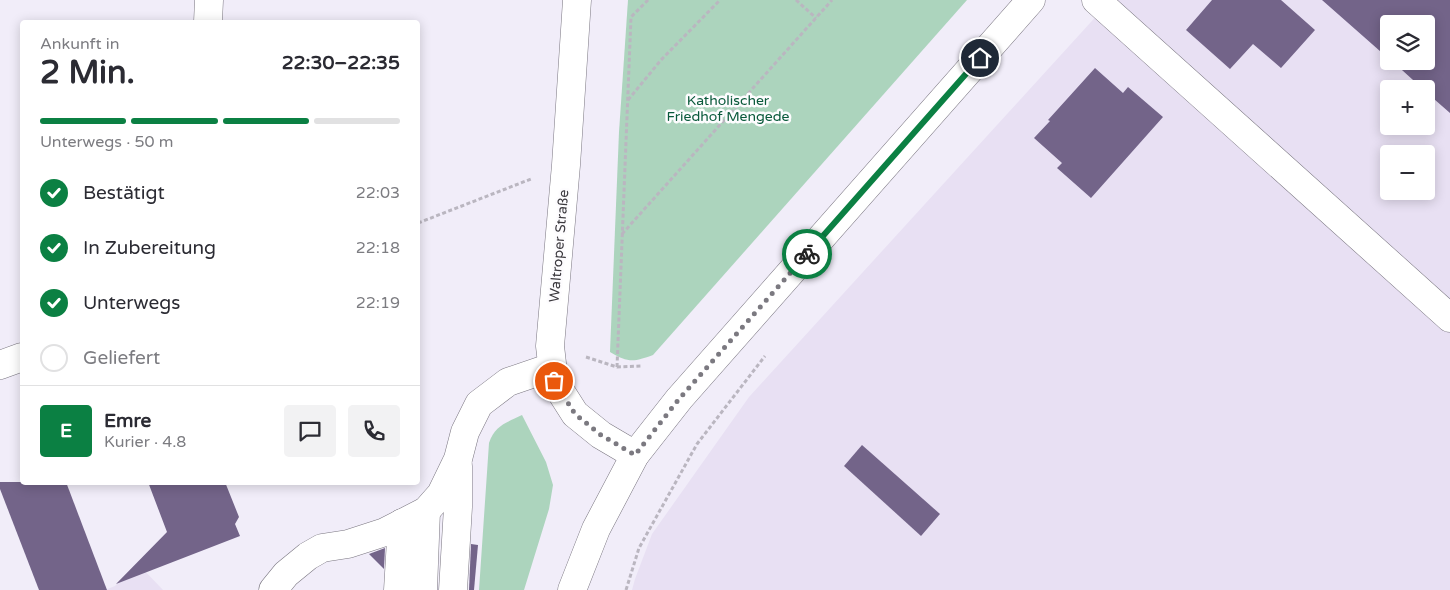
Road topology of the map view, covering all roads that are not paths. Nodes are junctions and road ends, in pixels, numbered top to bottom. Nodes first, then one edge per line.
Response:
1 (209, 0) edge
2 (577, 0) edge
3 (1031, 0) edge
4 (1096, 0) edge
5 (208, 20) edge
6 (1450, 318) edge
7 (551, 356) junction
8 (20, 358) edge
9 (0, 365) edge
10 (635, 455) junction
11 (458, 459) junction
12 (426, 511) junction
13 (402, 523) junction
14 (273, 590) edge
15 (398, 590) edge
16 (423, 590) edge
17 (453, 590) edge
18 (572, 590) edge

1 - 5 main road
2 - 7 main road, Waltroper Straße
3 - 10 main road
4 - 6 main road
7 - 10 main road, Waltroper Straße
7 - 11 main road
8 - 9 main road
10 - 18 main road
11 - 12 main road
11 - 17 main road
12 - 13 main road
12 - 16 main road
13 - 14 main road
13 - 15 main road

